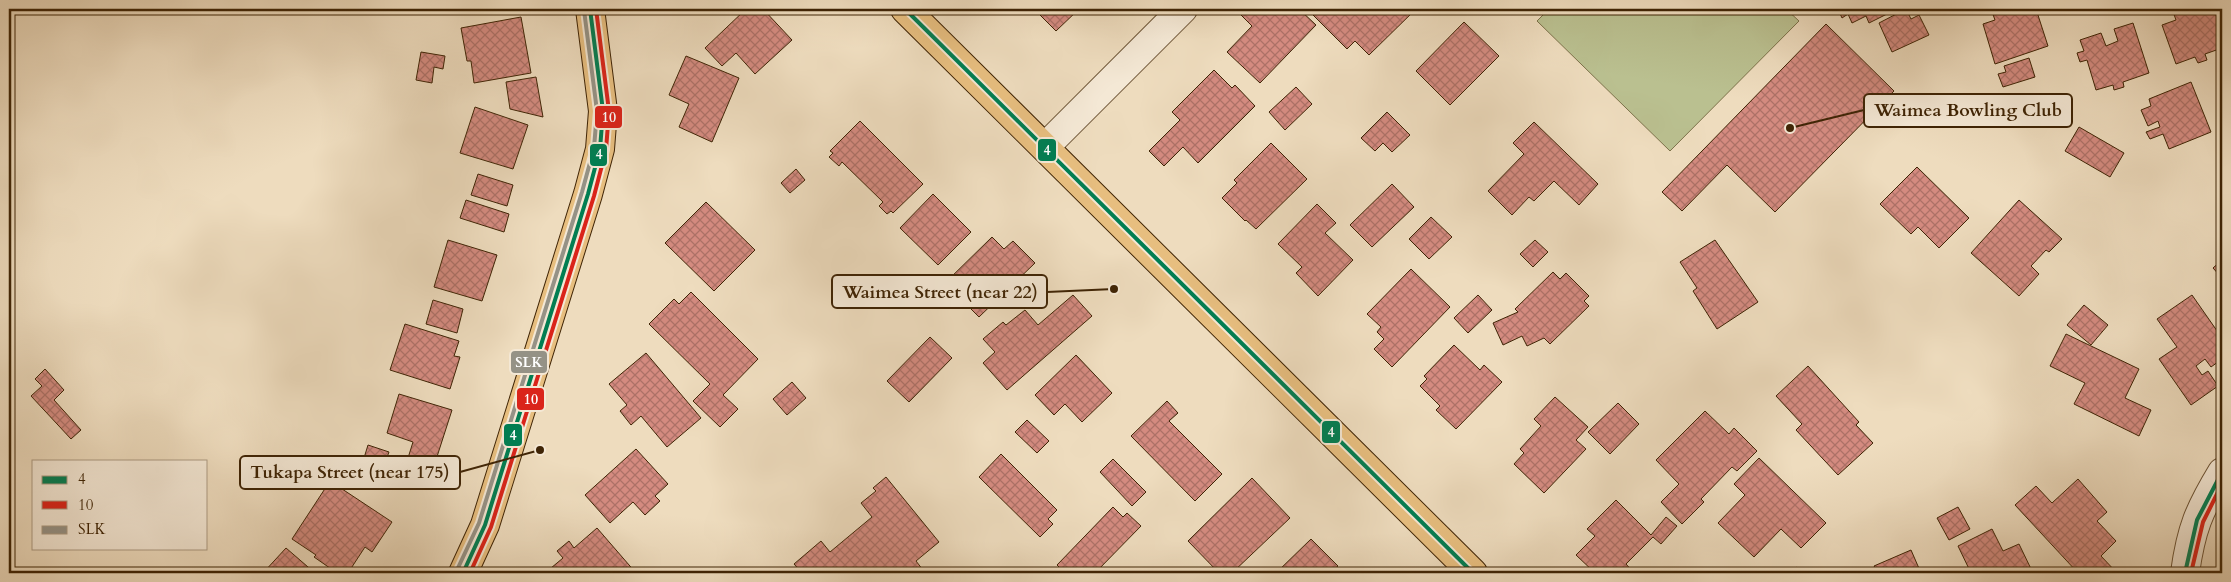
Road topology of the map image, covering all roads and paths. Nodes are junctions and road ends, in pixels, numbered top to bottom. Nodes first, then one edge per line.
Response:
1 (590, 9) edge
2 (905, 9) edge
3 (1183, 9) edge
4 (1045, 147) junction
5 (2222, 472) edge
6 (463, 573) edge
7 (1473, 573) edge
8 (2185, 573) edge

1 - 6 main road
2 - 4 main road
3 - 4 street
4 - 7 main road
5 - 8 street

